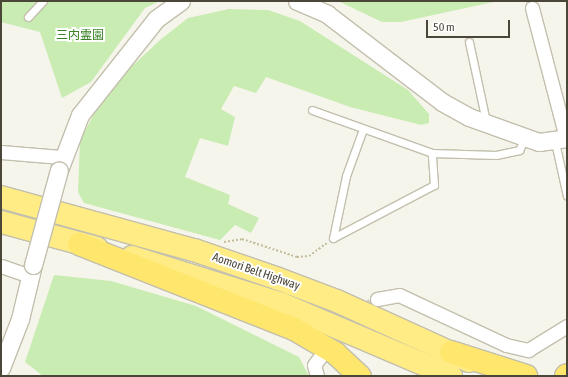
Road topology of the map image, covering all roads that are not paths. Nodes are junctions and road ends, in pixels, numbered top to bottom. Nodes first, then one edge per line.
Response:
1 (44, 1) edge
2 (181, 1) edge
3 (297, 1) edge
4 (164, 5) edge
5 (532, 8) dead end
6 (28, 17) dead end
7 (468, 42) dead end
8 (312, 110) dead end
9 (487, 124) junction
10 (363, 129) junction
11 (525, 138) junction
12 (563, 139) edge
13 (1, 152) edge
14 (432, 153) junction
15 (60, 164) junction
16 (567, 196) edge
17 (1, 197) edge
18 (1, 222) edge
19 (79, 244) junction
20 (1, 266) edge
21 (32, 270) junction
22 (377, 299) tunnel mouth
23 (567, 326) edge
24 (452, 352) junction
25 (320, 357) tunnel mouth
26 (1, 368) edge
27 (317, 376) edge
28 (360, 376) edge
29 (451, 376) edge
30 (501, 376) edge
31 (526, 376) edge

1 - 6 lane
2 - 4 street
3 - 9 street
4 - 15 street
5 - 12 street
7 - 9 lane
8 - 10 lane
9 - 11 street
10 - 14 lane
10 - 14 lane
11 - 12 street
11 - 14 lane
12 - 16 lane
13 - 15 street
15 - 21 street, bridge
17 - 24 highway, Aomori Belt Highway
18 - 19 highway, Aomori Belt Highway
19 - 28 highway
19 - 29 highway, Aomori Belt Highway
20 - 21 street
21 - 26 street
22 - 23 street
24 - 30 highway, Aomori Belt Highway
24 - 31 highway
25 - 27 street

